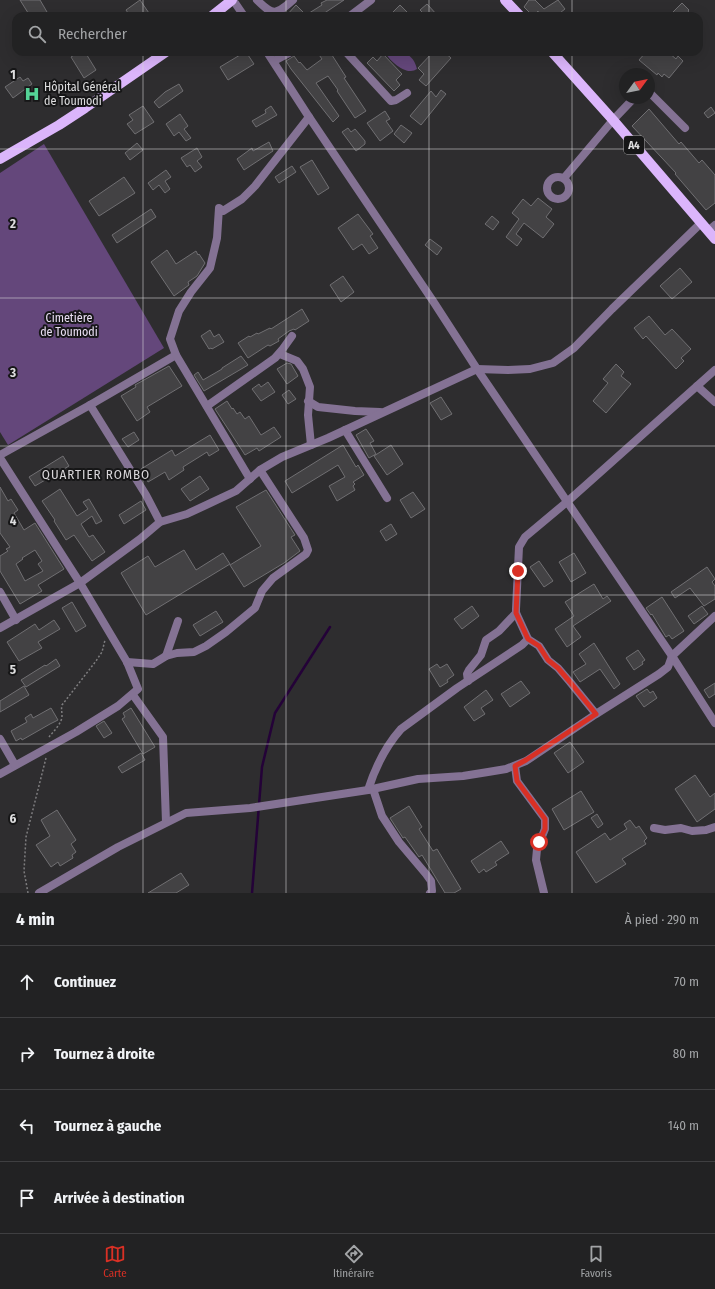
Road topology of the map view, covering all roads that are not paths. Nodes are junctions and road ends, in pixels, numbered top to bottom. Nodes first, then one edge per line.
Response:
1 (233, 0) edge
2 (257, 0) edge
3 (293, 0) edge
4 (371, 0) edge
5 (505, 0) edge
6 (217, 12) edge
7 (241, 12) edge
8 (355, 12) edge
9 (516, 12) edge
10 (160, 56) edge
11 (270, 56) edge
12 (284, 56) edge
13 (350, 56) edge
14 (556, 56) edge
15 (274, 62) junction
16 (407, 93) dead end
17 (655, 98) edge
18 (628, 104) edge
19 (309, 118) junction
20 (613, 120) junction
21 (685, 128) dead end
22 (0, 159) edge
23 (564, 178) dead end
24 (701, 223) junction
25 (713, 232) edge
26 (292, 336) dead end
27 (280, 354) junction
28 (176, 355) junction
29 (477, 369) junction
30 (715, 370) edge
31 (697, 386) junction
32 (308, 401) junction
33 (715, 402) edge
34 (90, 405) junction
35 (207, 406) junction
36 (381, 412) junction
37 (345, 430) junction
38 (311, 445) junction
39 (0, 455) edge
40 (0, 458) edge
41 (260, 470) junction
42 (250, 479) junction
43 (387, 498) dead end
44 (568, 501) junction
45 (160, 522) junction
46 (80, 583) junction
47 (0, 592) edge
48 (516, 613) junction
49 (715, 616) edge
50 (16, 620) junction
51 (178, 621) dead end
52 (0, 628) edge
53 (528, 639) junction
54 (166, 656) junction
55 (672, 656) junction
56 (127, 662) junction
57 (468, 680) junction
58 (133, 695) junction
59 (596, 714) junction
60 (715, 722) edge
61 (0, 738) edge
62 (15, 765) junction
63 (515, 766) junction
64 (0, 774) edge
65 (370, 789) junction
66 (166, 822) junction
67 (715, 827) edge
68 (654, 828) dead end
69 (432, 892) edge
70 (39, 893) edge
71 (544, 893) edge

1 - 6 main road
1 - 7 street
2 - 3 street
4 - 8 street
5 - 9 main road
10 - 22 main road
11 - 15 street
12 - 15 street
13 - 16 street
14 - 20 main road, A4
15 - 19 street
17 - 21 street
18 - 20 street
19 - 28 street
19 - 29 street
20 - 23 street
20 - 24 main road, A4
24 - 25 main road, A4
24 - 29 street
26 - 27 street
27 - 32 street
27 - 35 street
28 - 34 street
28 - 35 street
29 - 36 street
29 - 44 street
30 - 31 street
31 - 33 street
31 - 44 street
32 - 36 street
32 - 38 street
34 - 39 street
34 - 45 street
35 - 42 street
36 - 37 street
37 - 38 street
37 - 43 street
38 - 41 street
40 - 46 street
41 - 42 street
41 - 54 street
42 - 45 street
44 - 48 street
44 - 55 street
45 - 46 street
46 - 50 street
46 - 56 street
47 - 50 street
48 - 53 street
48 - 57 street
49 - 55 street
50 - 52 street
51 - 54 street
53 - 57 street
53 - 59 street
54 - 56 street
55 - 59 street
55 - 60 street
56 - 58 street
57 - 65 street
58 - 62 street
58 - 66 street
59 - 63 street
61 - 62 street
62 - 64 street
63 - 65 street
63 - 71 street
65 - 66 street
65 - 69 street
66 - 70 street
67 - 68 street

